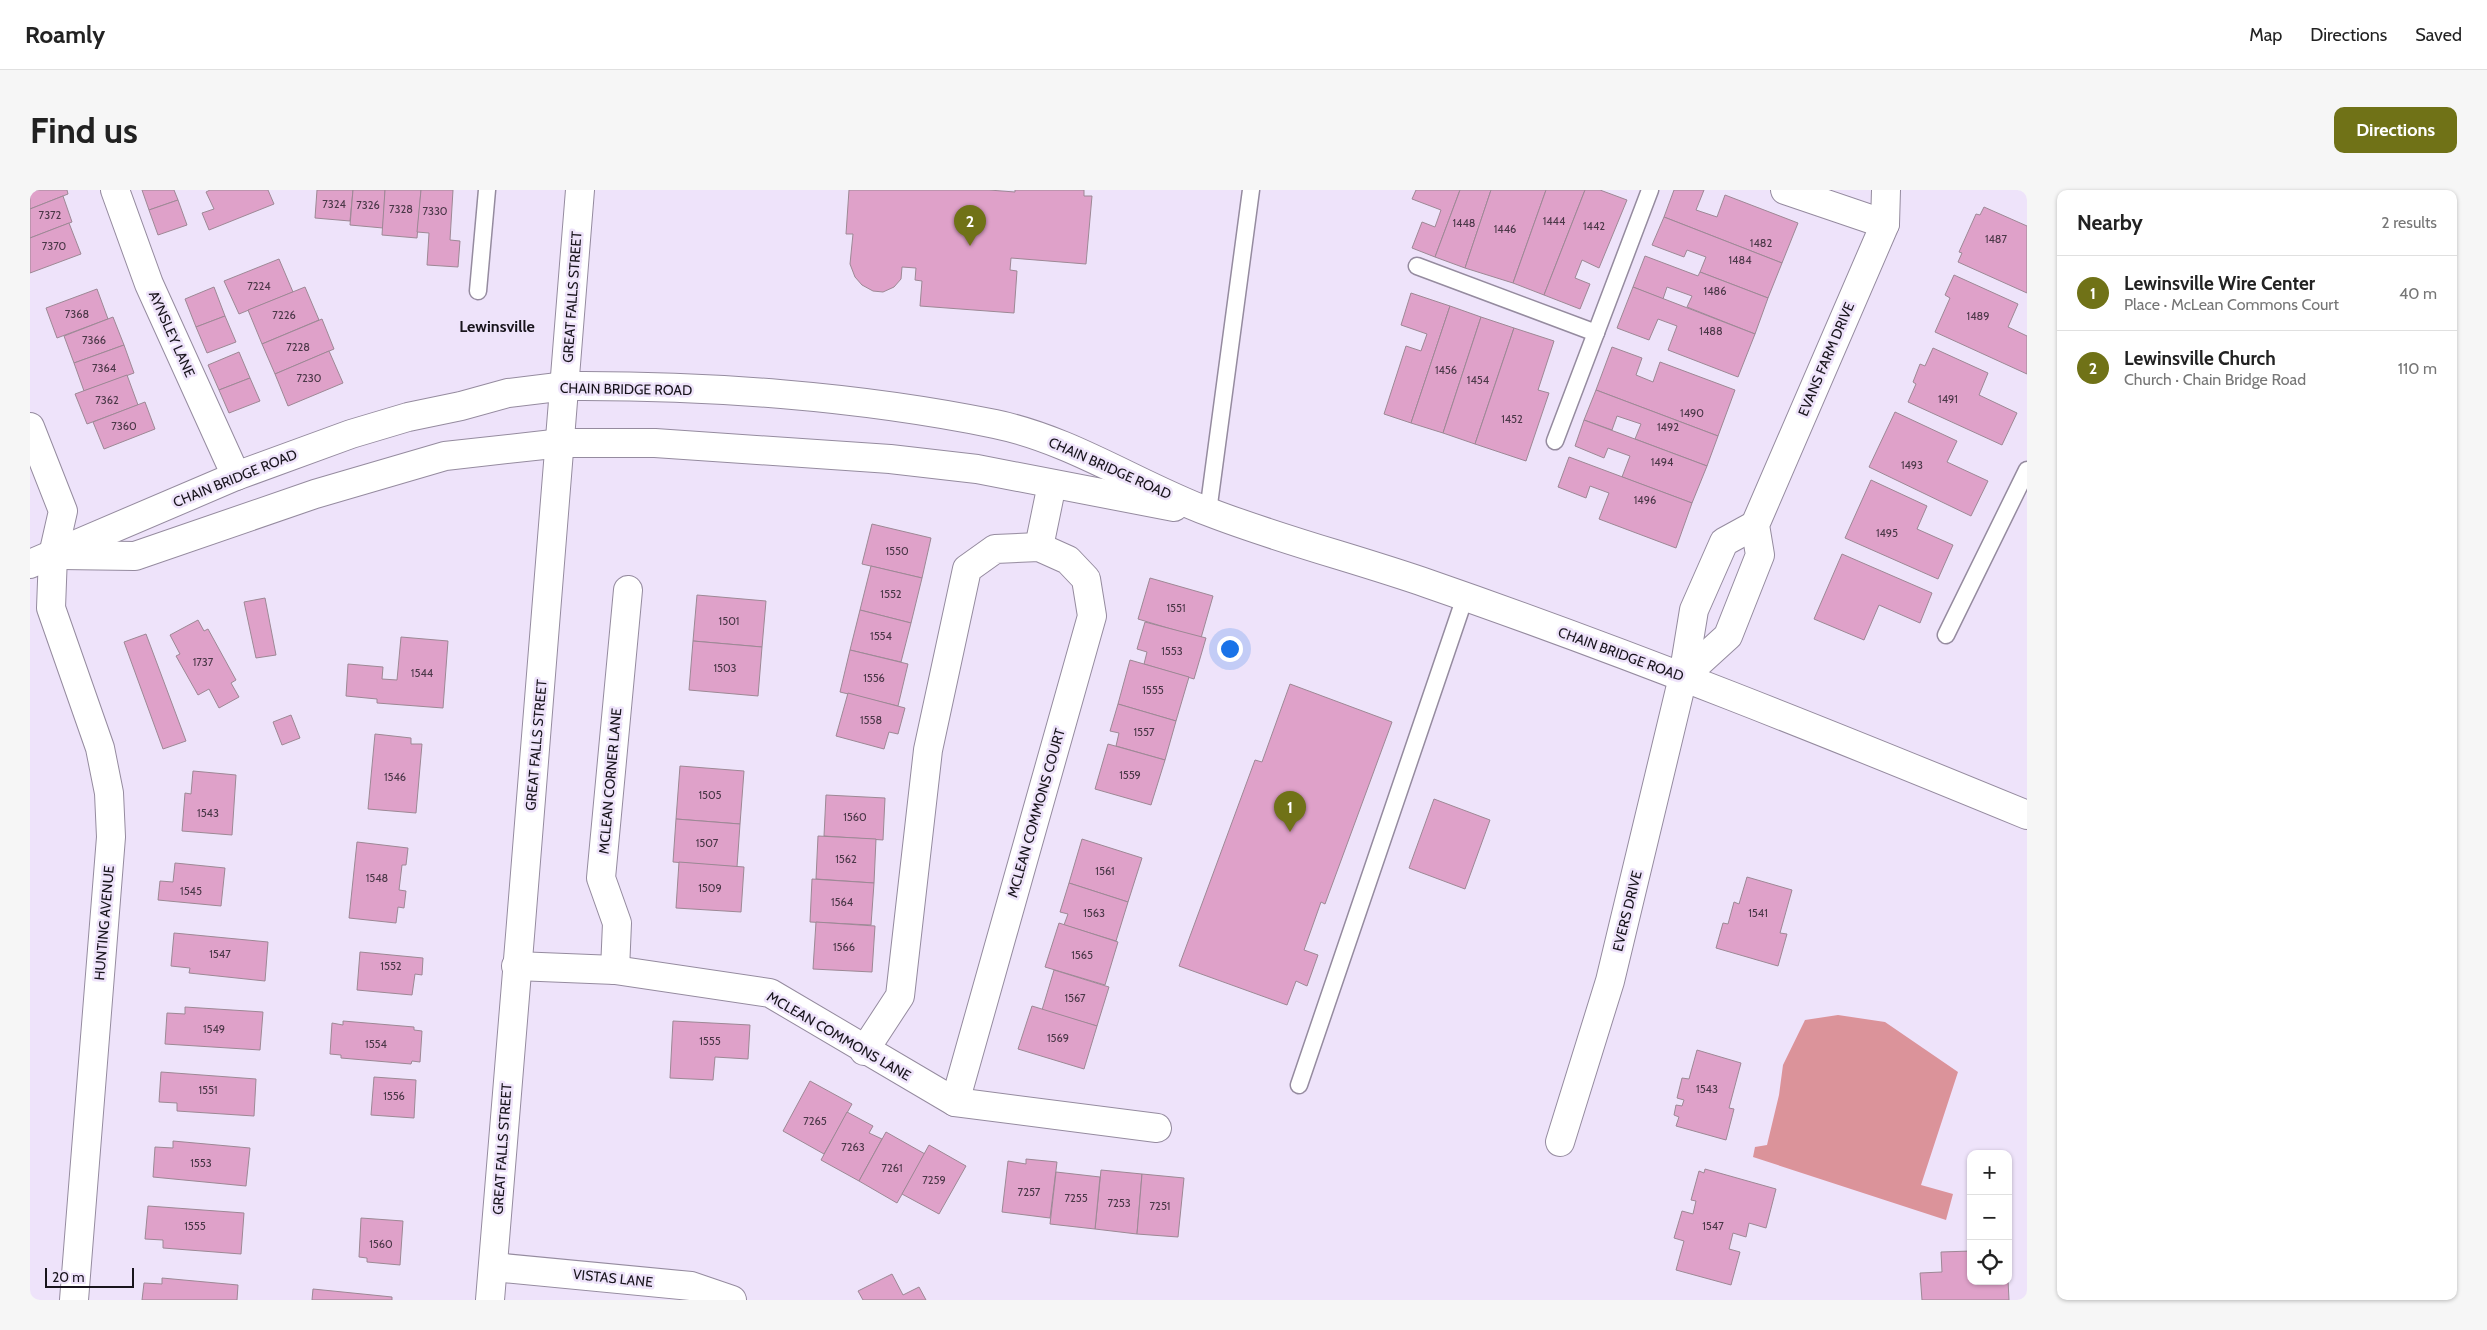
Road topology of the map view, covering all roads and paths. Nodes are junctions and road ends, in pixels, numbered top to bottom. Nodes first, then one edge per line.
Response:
1 (115, 190) edge
2 (487, 190) edge
3 (580, 190) edge
4 (1250, 190) edge
5 (1650, 190) edge
6 (1785, 190) edge
7 (1886, 190) edge
8 (1885, 224) junction
9 (1417, 266) dead end
10 (478, 291) dead end
11 (1596, 333) junction
12 (566, 386) junction
13 (30, 427) edge
14 (1554, 441) dead end
15 (562, 443) junction
16 (2027, 470) edge
17 (236, 476) junction
18 (1052, 484) junction
19 (1208, 512) junction
20 (1754, 524) junction
21 (1039, 547) junction
22 (42, 560) edge
23 (628, 590) dead end
24 (1465, 597) junction
25 (1946, 635) dead end
26 (1683, 678) junction
27 (2027, 815) edge
28 (516, 966) junction
29 (615, 970) junction
30 (864, 1050) junction
31 (1299, 1085) dead end
32 (955, 1102) junction
33 (1157, 1128) dead end
34 (1560, 1142) dead end
35 (493, 1267) junction
36 (74, 1300) edge
37 (490, 1300) edge
38 (732, 1300) edge

1 - 17 street, AYNSLEY LANE
2 - 10 lane
3 - 12 street, GREAT FALLS STREET
4 - 19 lane
5 - 11 lane
6 - 8 street
7 - 8 street, EVANS FARM DRIVE
8 - 20 street, EVANS FARM DRIVE
9 - 11 lane
11 - 14 lane
12 - 15 street, GREAT FALLS STREET
12 - 17 street, CHAIN BRIDGE ROAD
12 - 19 street, CHAIN BRIDGE ROAD
13 - 22 street, HUNTING AVENUE
15 - 18 street, CHAIN BRIDGE ROAD
15 - 22 street, CHAIN BRIDGE ROAD
15 - 28 street, GREAT FALLS STREET
16 - 25 lane
17 - 22 street, CHAIN BRIDGE ROAD
18 - 19 street, CHAIN BRIDGE ROAD
18 - 21 street
19 - 24 street, CHAIN BRIDGE ROAD
20 - 26 street
20 - 26 street
21 - 30 street, MCLEAN COMMONS COURT
21 - 32 street, MCLEAN COMMONS COURT
22 - 36 street, HUNTING AVENUE
23 - 29 street, MCLEAN CORNER LANE
24 - 26 street, CHAIN BRIDGE ROAD
24 - 31 lane
26 - 27 street, CHAIN BRIDGE ROAD
26 - 34 street, EVERS DRIVE
28 - 29 street, MCLEAN COMMONS LANE
28 - 35 street, GREAT FALLS STREET
29 - 30 street, MCLEAN COMMONS LANE
30 - 32 street, MCLEAN COMMONS LANE
32 - 33 street, MCLEAN COMMONS LANE
35 - 37 street, GREAT FALLS STREET
35 - 38 street, VISTAS LANE

